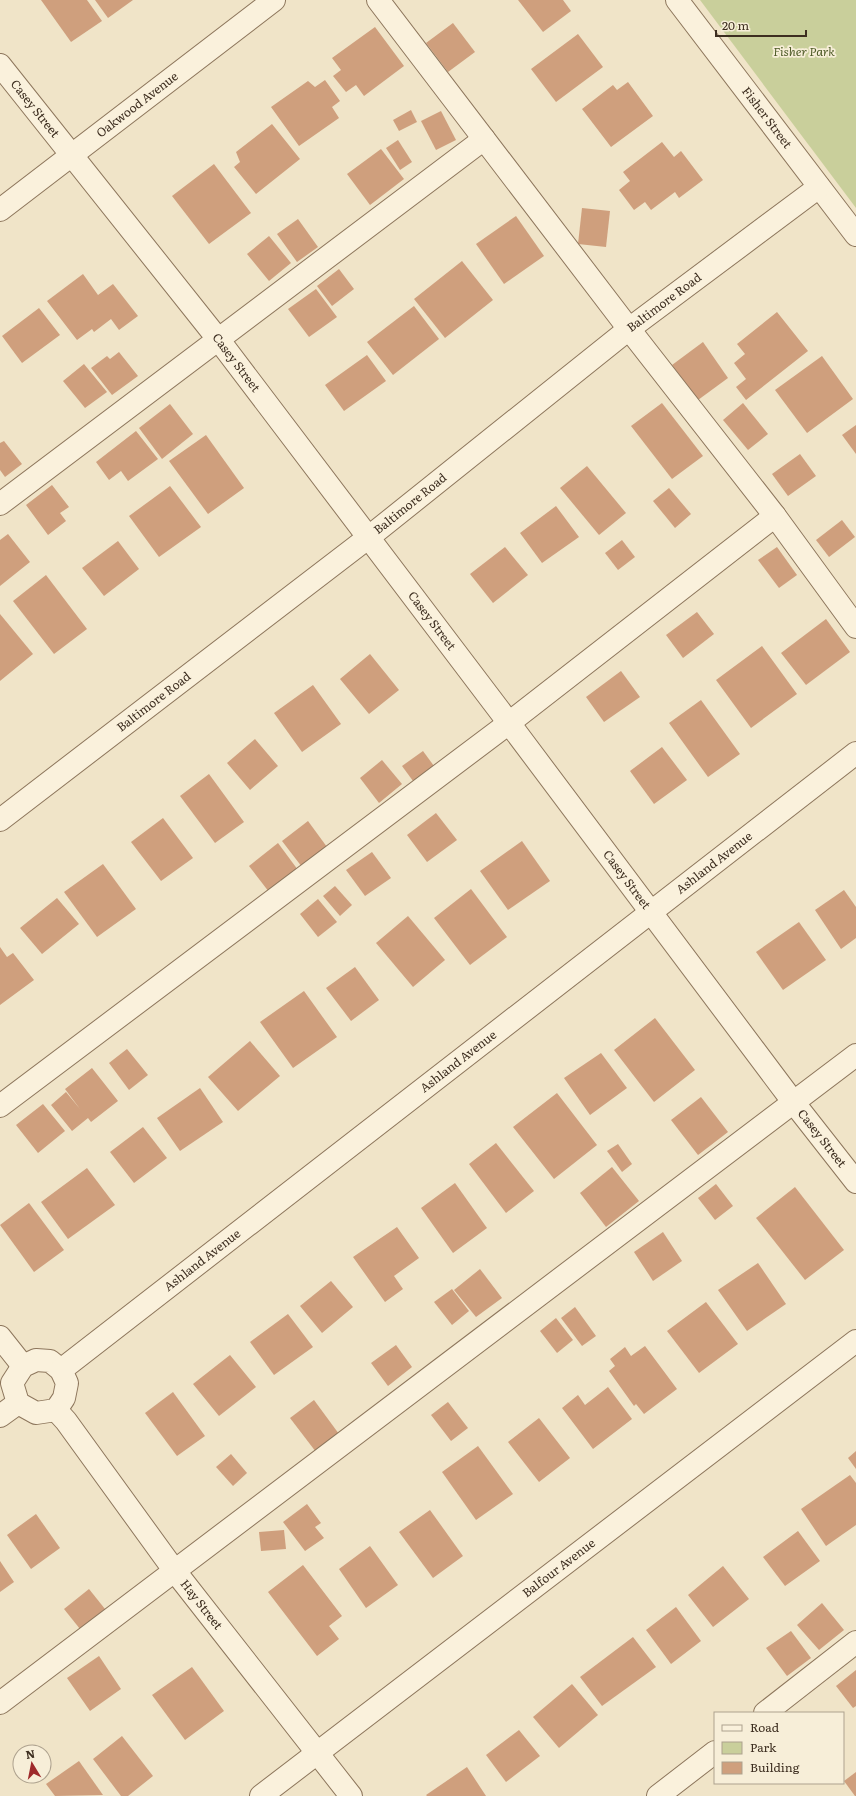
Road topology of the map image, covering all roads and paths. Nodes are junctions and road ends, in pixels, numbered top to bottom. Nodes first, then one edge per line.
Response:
1 (274, 0) edge
2 (378, 0) edge
3 (677, 0) edge
4 (0, 65) edge
5 (484, 139) junction
6 (71, 155) junction
7 (819, 187) junction
8 (0, 210) edge
9 (856, 235) edge
10 (629, 329) junction
11 (218, 339) junction
12 (0, 504) edge
13 (775, 516) junction
14 (369, 537) junction
15 (856, 627) edge
16 (509, 723) junction
17 (856, 753) edge
18 (0, 820) edge
19 (651, 913) junction
20 (856, 1056) edge
21 (794, 1103) junction
22 (0, 1106) edge
23 (856, 1182) edge
24 (0, 1337) edge
25 (856, 1341) edge
26 (23, 1366) junction
27 (61, 1370) junction
28 (18, 1403) junction
29 (56, 1410) junction
30 (0, 1416) edge
31 (174, 1570) junction
32 (856, 1642) edge
33 (0, 1703) edge
34 (766, 1712) edge
35 (317, 1753) junction
36 (714, 1753) edge
37 (261, 1796) edge
38 (351, 1796) edge
39 (658, 1796) edge

1 - 6 street, Oakwood Avenue
2 - 5 street
3 - 7 street, Fisher Street
4 - 6 street, Casey Street
5 - 10 street
5 - 11 street
6 - 8 street, Oakwood Avenue
6 - 11 street, Casey Street
7 - 9 street, Fisher Street
7 - 10 street, Baltimore Road
10 - 13 street
10 - 14 street, Baltimore Road
11 - 12 street
11 - 14 street, Casey Street
13 - 15 street
13 - 16 street
14 - 16 street, Casey Street
14 - 18 street, Baltimore Road
16 - 19 street, Casey Street
16 - 22 street
17 - 19 street, Ashland Avenue
19 - 21 street, Casey Street
19 - 27 street, Ashland Avenue
20 - 21 street
21 - 23 street, Casey Street
21 - 31 street
24 - 26 street
25 - 35 street, Balfour Avenue
26 - 27 street
26 - 28 street
27 - 29 street
28 - 29 street
28 - 30 street
29 - 31 street, Hay Street
31 - 33 street
31 - 35 street, Hay Street
32 - 34 street
35 - 37 street, Balfour Avenue
35 - 38 street, Hay Street
36 - 39 street

